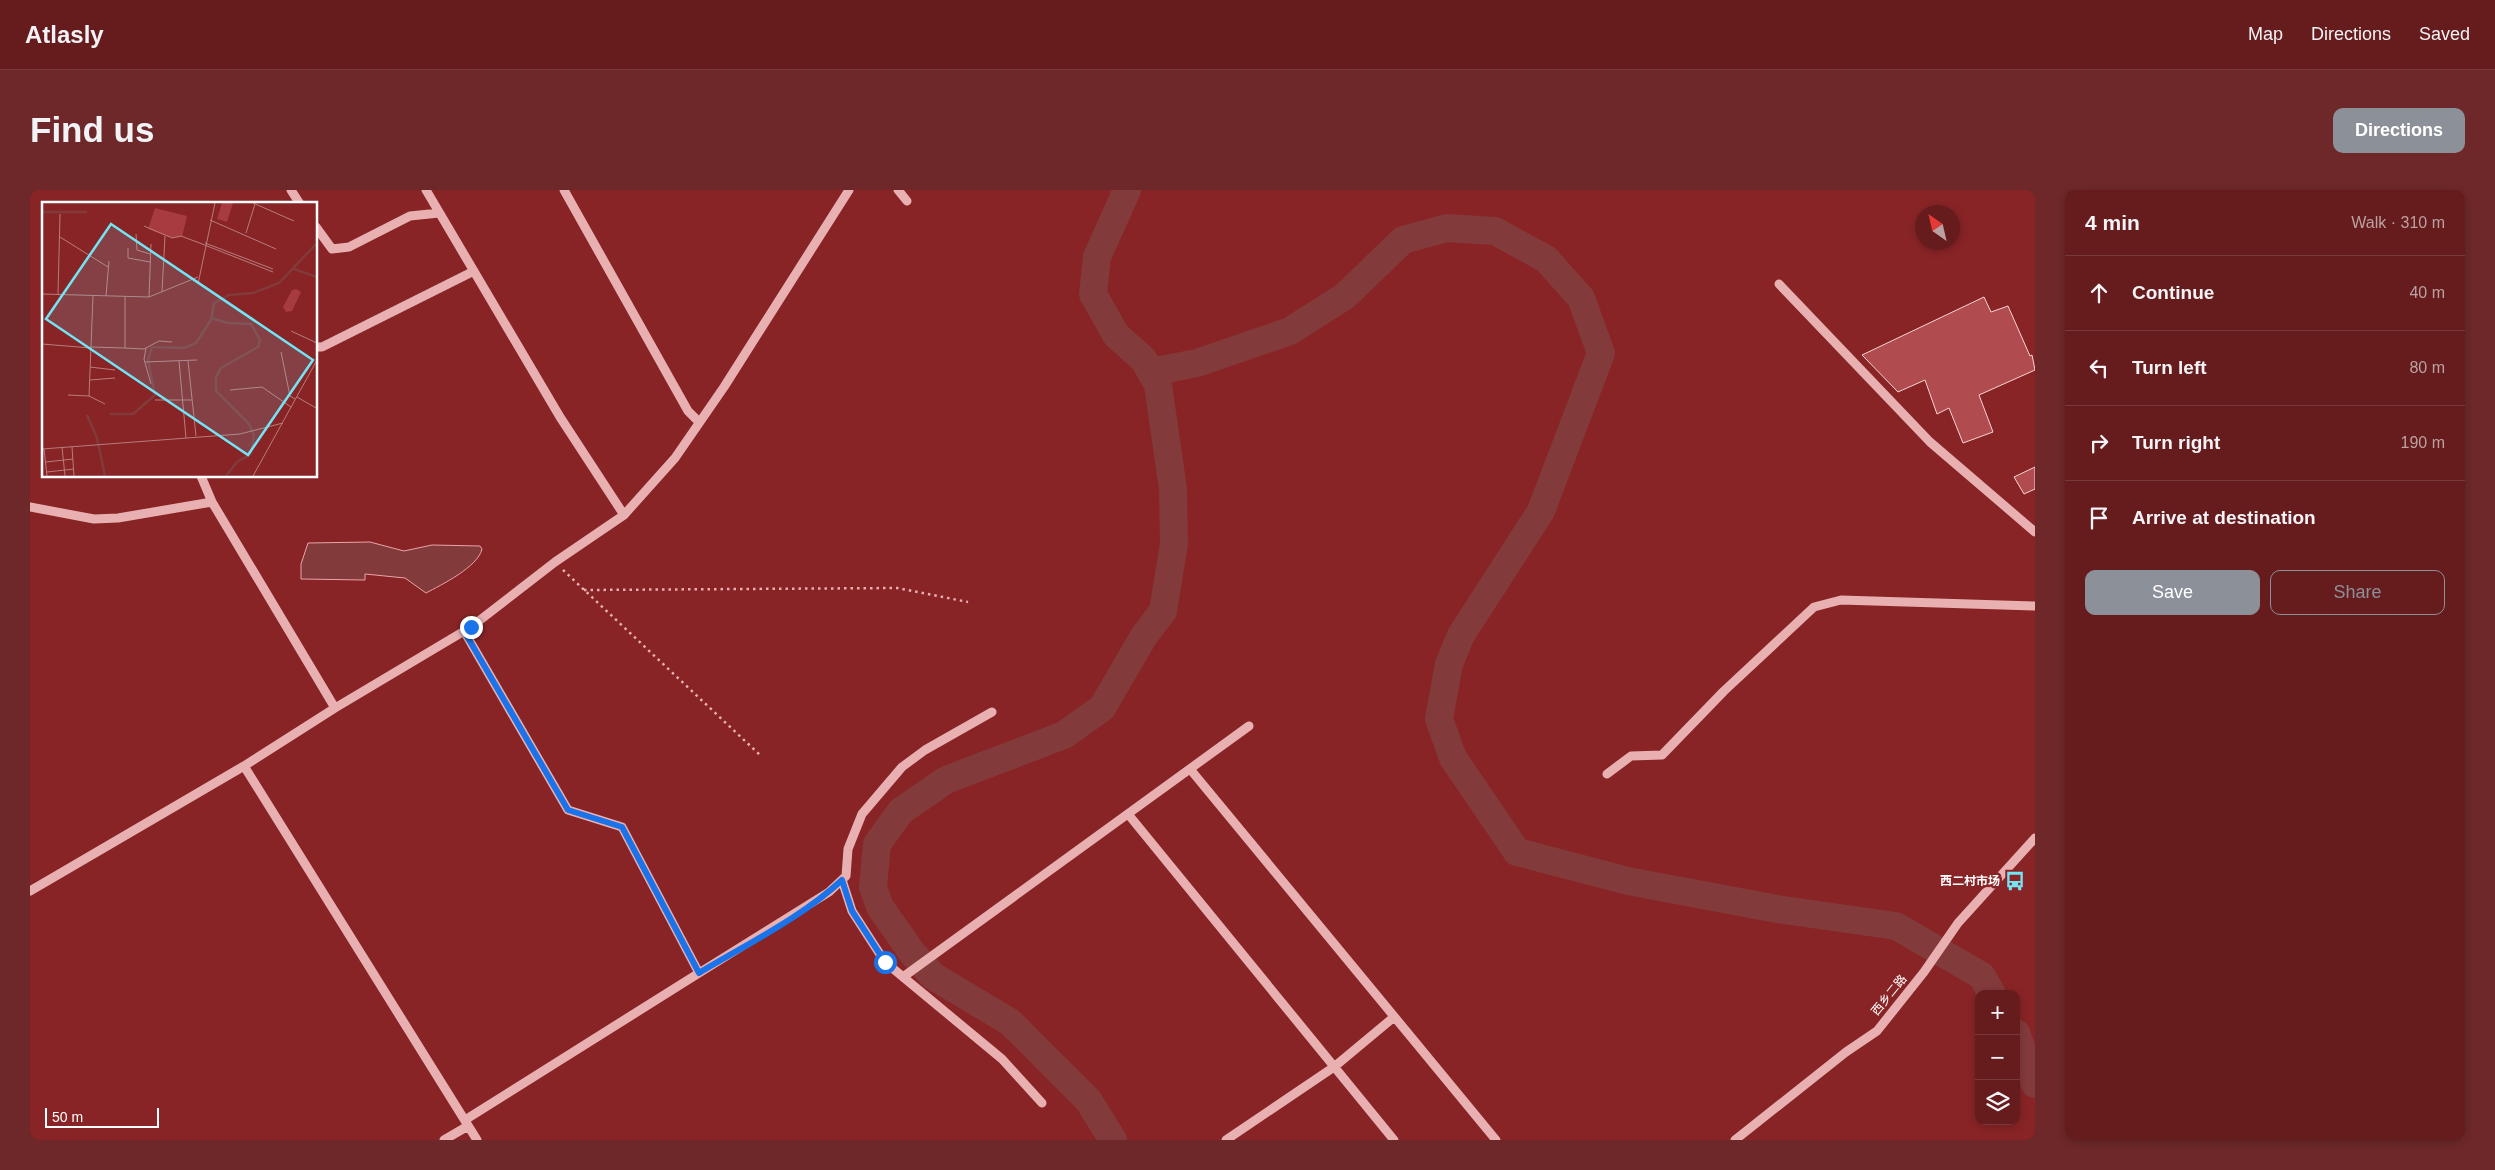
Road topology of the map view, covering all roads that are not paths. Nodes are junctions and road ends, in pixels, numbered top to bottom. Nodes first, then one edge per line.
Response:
1 (290, 190) edge
2 (426, 190) edge
3 (564, 190) edge
4 (848, 190) edge
5 (898, 190) edge
6 (907, 200) dead end
7 (299, 202) edge
8 (439, 213) junction
9 (318, 230) edge
10 (474, 271) junction
11 (1779, 284) dead end
12 (318, 347) edge
13 (699, 422) junction
14 (202, 478) edge
15 (212, 502) junction
16 (30, 507) edge
17 (624, 515) junction
18 (2035, 532) edge
19 (2035, 606) edge
20 (464, 631) junction
21 (335, 708) junction
22 (992, 712) dead end
23 (1249, 726) dead end
24 (244, 766) junction
25 (1190, 769) junction
26 (1607, 774) dead end
27 (1128, 814) junction
28 (2035, 838) edge
29 (842, 880) junction
30 (30, 891) edge
31 (699, 973) junction
32 (903, 977) junction
33 (1394, 1018) junction
34 (1334, 1067) junction
35 (1042, 1103) dead end
36 (466, 1123) junction
37 (444, 1140) edge
38 (476, 1140) edge
39 (1226, 1140) edge
40 (1394, 1140) edge
41 (1496, 1140) edge
42 (1735, 1140) edge

1 - 7 street
2 - 8 street
3 - 13 street
4 - 13 street
5 - 6 street
8 - 9 street
8 - 10 street
10 - 12 street
10 - 17 street
11 - 18 street
13 - 17 street
14 - 15 street
15 - 16 street
15 - 21 street
17 - 20 street
19 - 26 street
20 - 21 street
20 - 31 street
21 - 24 street
22 - 29 street
23 - 25 street
24 - 30 street
24 - 36 street
25 - 27 street
25 - 33 street
27 - 32 street
27 - 34 street
28 - 42 street, 西乡二路
29 - 31 street
29 - 32 street
31 - 36 street
32 - 35 street
33 - 34 street
33 - 41 street
34 - 39 street
34 - 40 street
36 - 37 street
36 - 38 street

